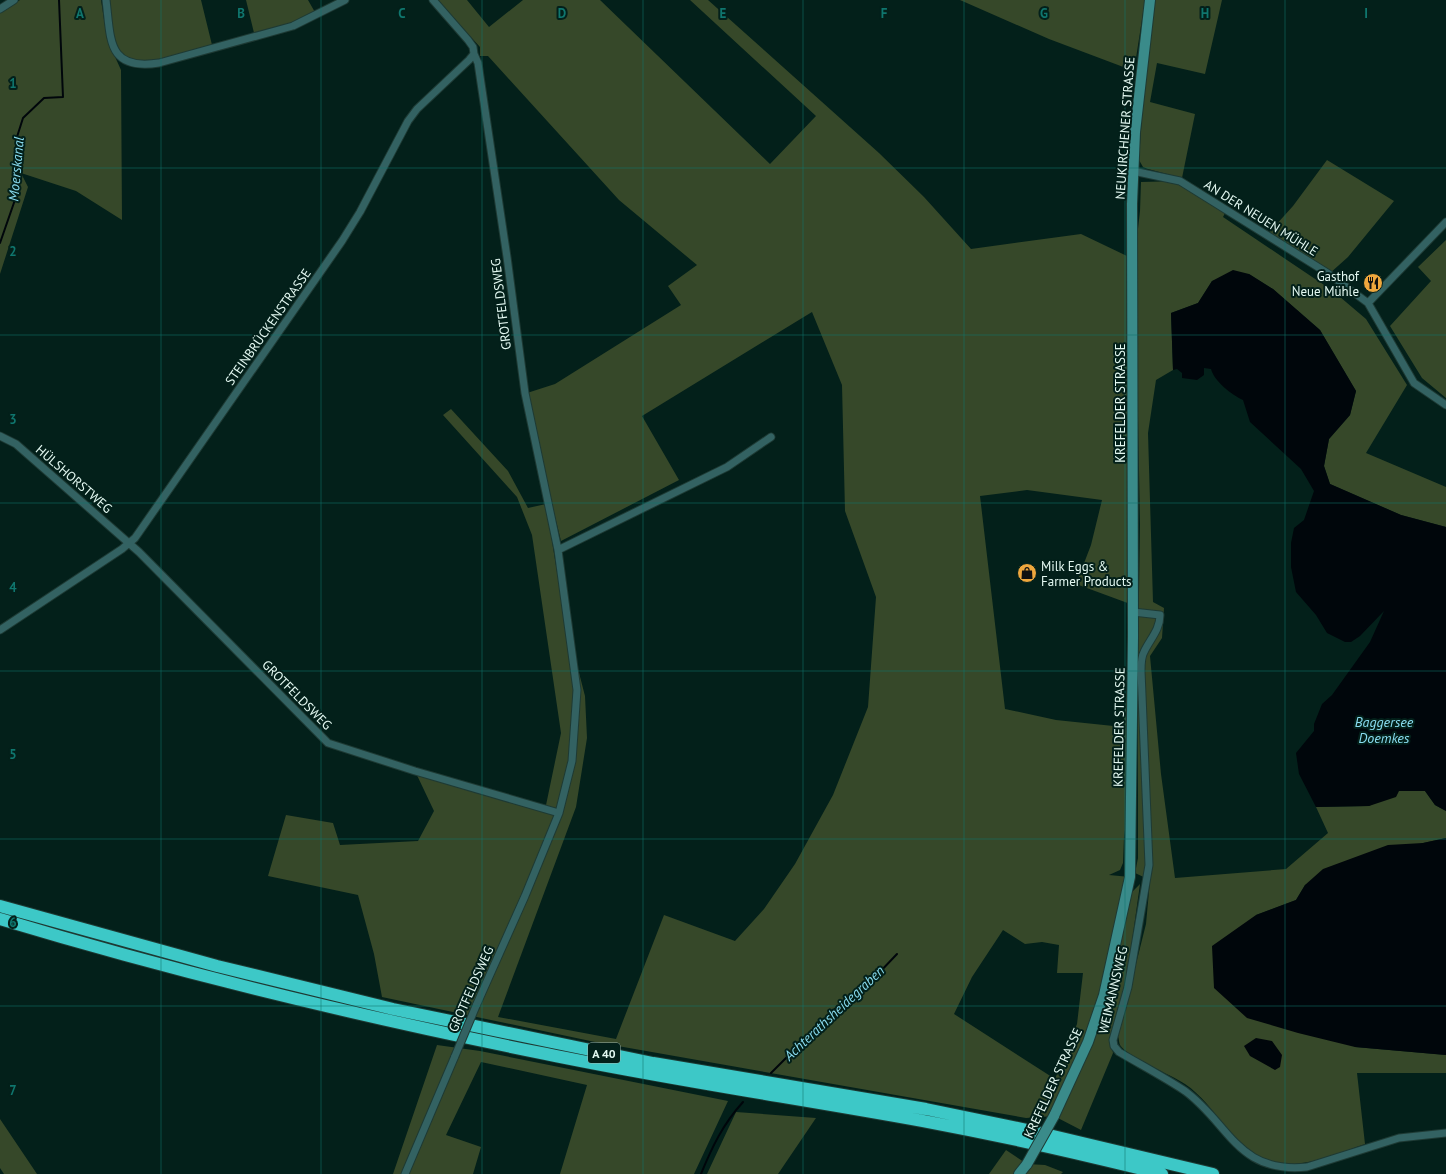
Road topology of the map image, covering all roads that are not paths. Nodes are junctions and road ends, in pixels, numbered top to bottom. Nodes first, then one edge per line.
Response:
1 (14, 0) edge
2 (106, 0) edge
3 (345, 0) edge
4 (433, 0) edge
5 (1150, 0) edge
6 (0, 9) edge
7 (474, 54) junction
8 (1133, 171) junction
9 (1446, 222) edge
10 (1132, 258) joint
11 (1368, 304) junction
12 (1446, 405) edge
13 (0, 436) edge
14 (771, 437) dead end
15 (129, 544) junction
16 (558, 550) junction
17 (1133, 612) junction
18 (0, 630) edge
19 (559, 813) junction
20 (0, 906) edge
21 (0, 919) edge
22 (1446, 1133) edge
23 (405, 1174) edge
24 (1019, 1174) edge
25 (1162, 1174) edge
26 (1213, 1174) edge

1 - 6 street
2 - 3 street
4 - 7 street
5 - 8 main road, NEUKIRCHENER STRASSE
7 - 15 street, STEINBRÜCKENSTRASSE
7 - 16 street, GROTFELDSWEG
8 - 10 main road, NEUKIRCHENER STRASSE
8 - 11 street, AN DER NEUEN MÜHLE
9 - 11 street
10 - 17 main road, KREFELDER STRASSE
11 - 12 street, AN DER NEUEN MÜHLE
13 - 15 street, HÜLSHORSTWEG
14 - 16 street
15 - 18 street, STEINBRÜCKENSTRASSE
15 - 19 street, GROTFELDSWEG
16 - 19 street, GROTFELDSWEG
17 - 22 street, WEIMANNSWEG
17 - 24 main road, KREFELDER STRASSE, bridge
19 - 23 street, GROTFELDSWEG, bridge
20 - 26 highway, A 40
21 - 25 highway, A 40

